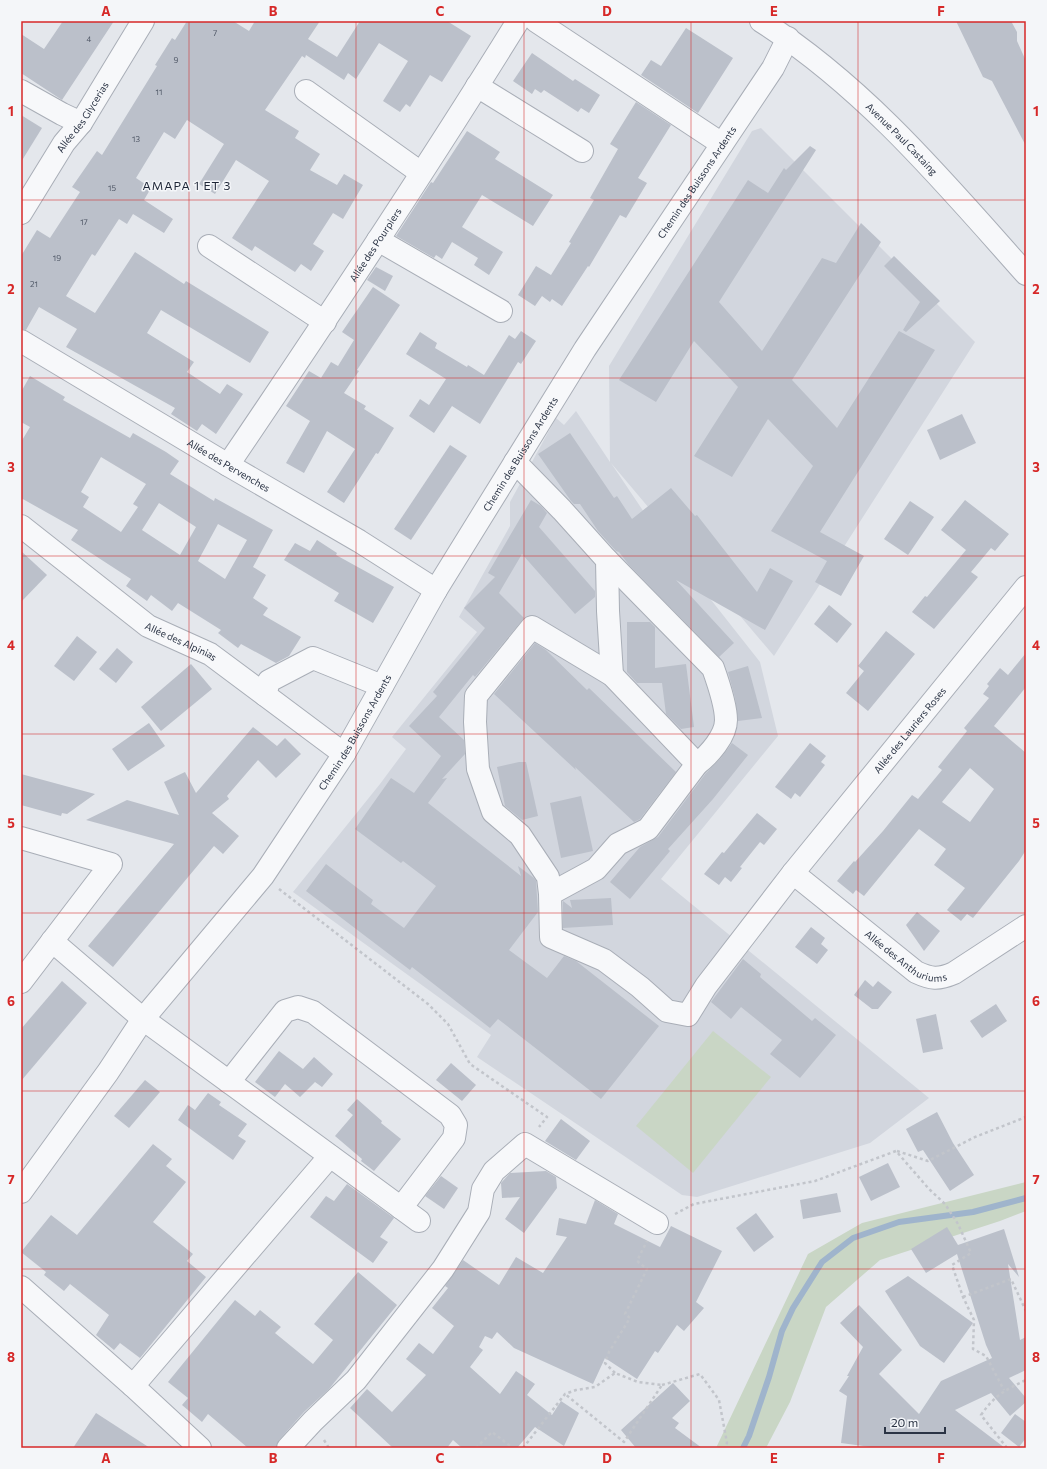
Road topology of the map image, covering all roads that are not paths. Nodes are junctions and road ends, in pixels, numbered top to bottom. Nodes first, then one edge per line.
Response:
1 (143, 21) edge
2 (518, 21) edge
3 (536, 21) edge
4 (761, 21) edge
5 (788, 38) junction
6 (477, 86) junction
7 (21, 91) edge
8 (306, 92) dead end
9 (81, 123) junction
10 (722, 144) junction
11 (582, 151) dead end
12 (421, 173) junction
13 (21, 213) edge
14 (378, 240) junction
15 (209, 246) dead end
16 (1026, 274) edge
17 (501, 311) dead end
18 (325, 322) junction
19 (21, 341) edge
20 (514, 462) junction
21 (228, 465) junction
22 (21, 526) edge
23 (607, 560) junction
24 (1026, 587) edge
25 (436, 590) junction
26 (612, 675) junction
27 (382, 686) junction
28 (265, 695) junction
29 (344, 754) junction
30 (697, 764) junction
31 (21, 838) edge
32 (793, 873) junction
33 (550, 894) junction
34 (1026, 926) edge
35 (52, 941) junction
36 (21, 982) edge
37 (143, 1019) junction
38 (229, 1082) junction
39 (330, 1156) junction
40 (21, 1192) edge
41 (401, 1208) junction
42 (419, 1221) dead end
43 (657, 1223) road end
44 (21, 1287) edge
45 (133, 1386) junction
46 (200, 1448) edge
47 (288, 1448) edge

1 - 9 street, Allée des Glycerias
2 - 6 street, Allée des Pourpiers
3 - 10 street
4 - 5 street, Avenue Paul Castaing
5 - 10 street, Chemin des Buissons Ardents
5 - 16 street, Avenue Paul Castaing
6 - 11 street
6 - 12 street, Allée des Pourpiers
7 - 9 street
8 - 12 street
9 - 13 street, Allée des Glycerias
10 - 20 street, Chemin des Buissons Ardents
12 - 14 street, Allée des Pourpiers
14 - 17 street
14 - 18 street, Allée des Pourpiers
15 - 18 street
18 - 21 street, Allée des Pourpiers
19 - 21 street, Allée des Pervenches
20 - 23 street
20 - 25 street, Chemin des Buissons Ardents
21 - 25 street, Allée des Pervenches
22 - 28 street, Allée des Alpinias
23 - 26 street
23 - 30 street
24 - 32 street, Allée des Lauriers Roses
25 - 27 street, Chemin des Buissons Ardents
26 - 30 street
26 - 33 street
27 - 28 street
27 - 29 street, Chemin des Buissons Ardents
28 - 29 street, Allée des Alpinias
29 - 37 street, Chemin des Buissons Ardents
30 - 33 street
31 - 35 street
32 - 33 street, Allée des Lauriers Roses
32 - 34 street, Allée des Anthuriums
35 - 36 street
35 - 37 street
37 - 38 street
37 - 40 street, Chemin des Buissons Ardents
38 - 39 street
38 - 41 street
39 - 41 street
39 - 45 street
41 - 42 street
43 - 47 street
44 - 45 street
45 - 46 street

